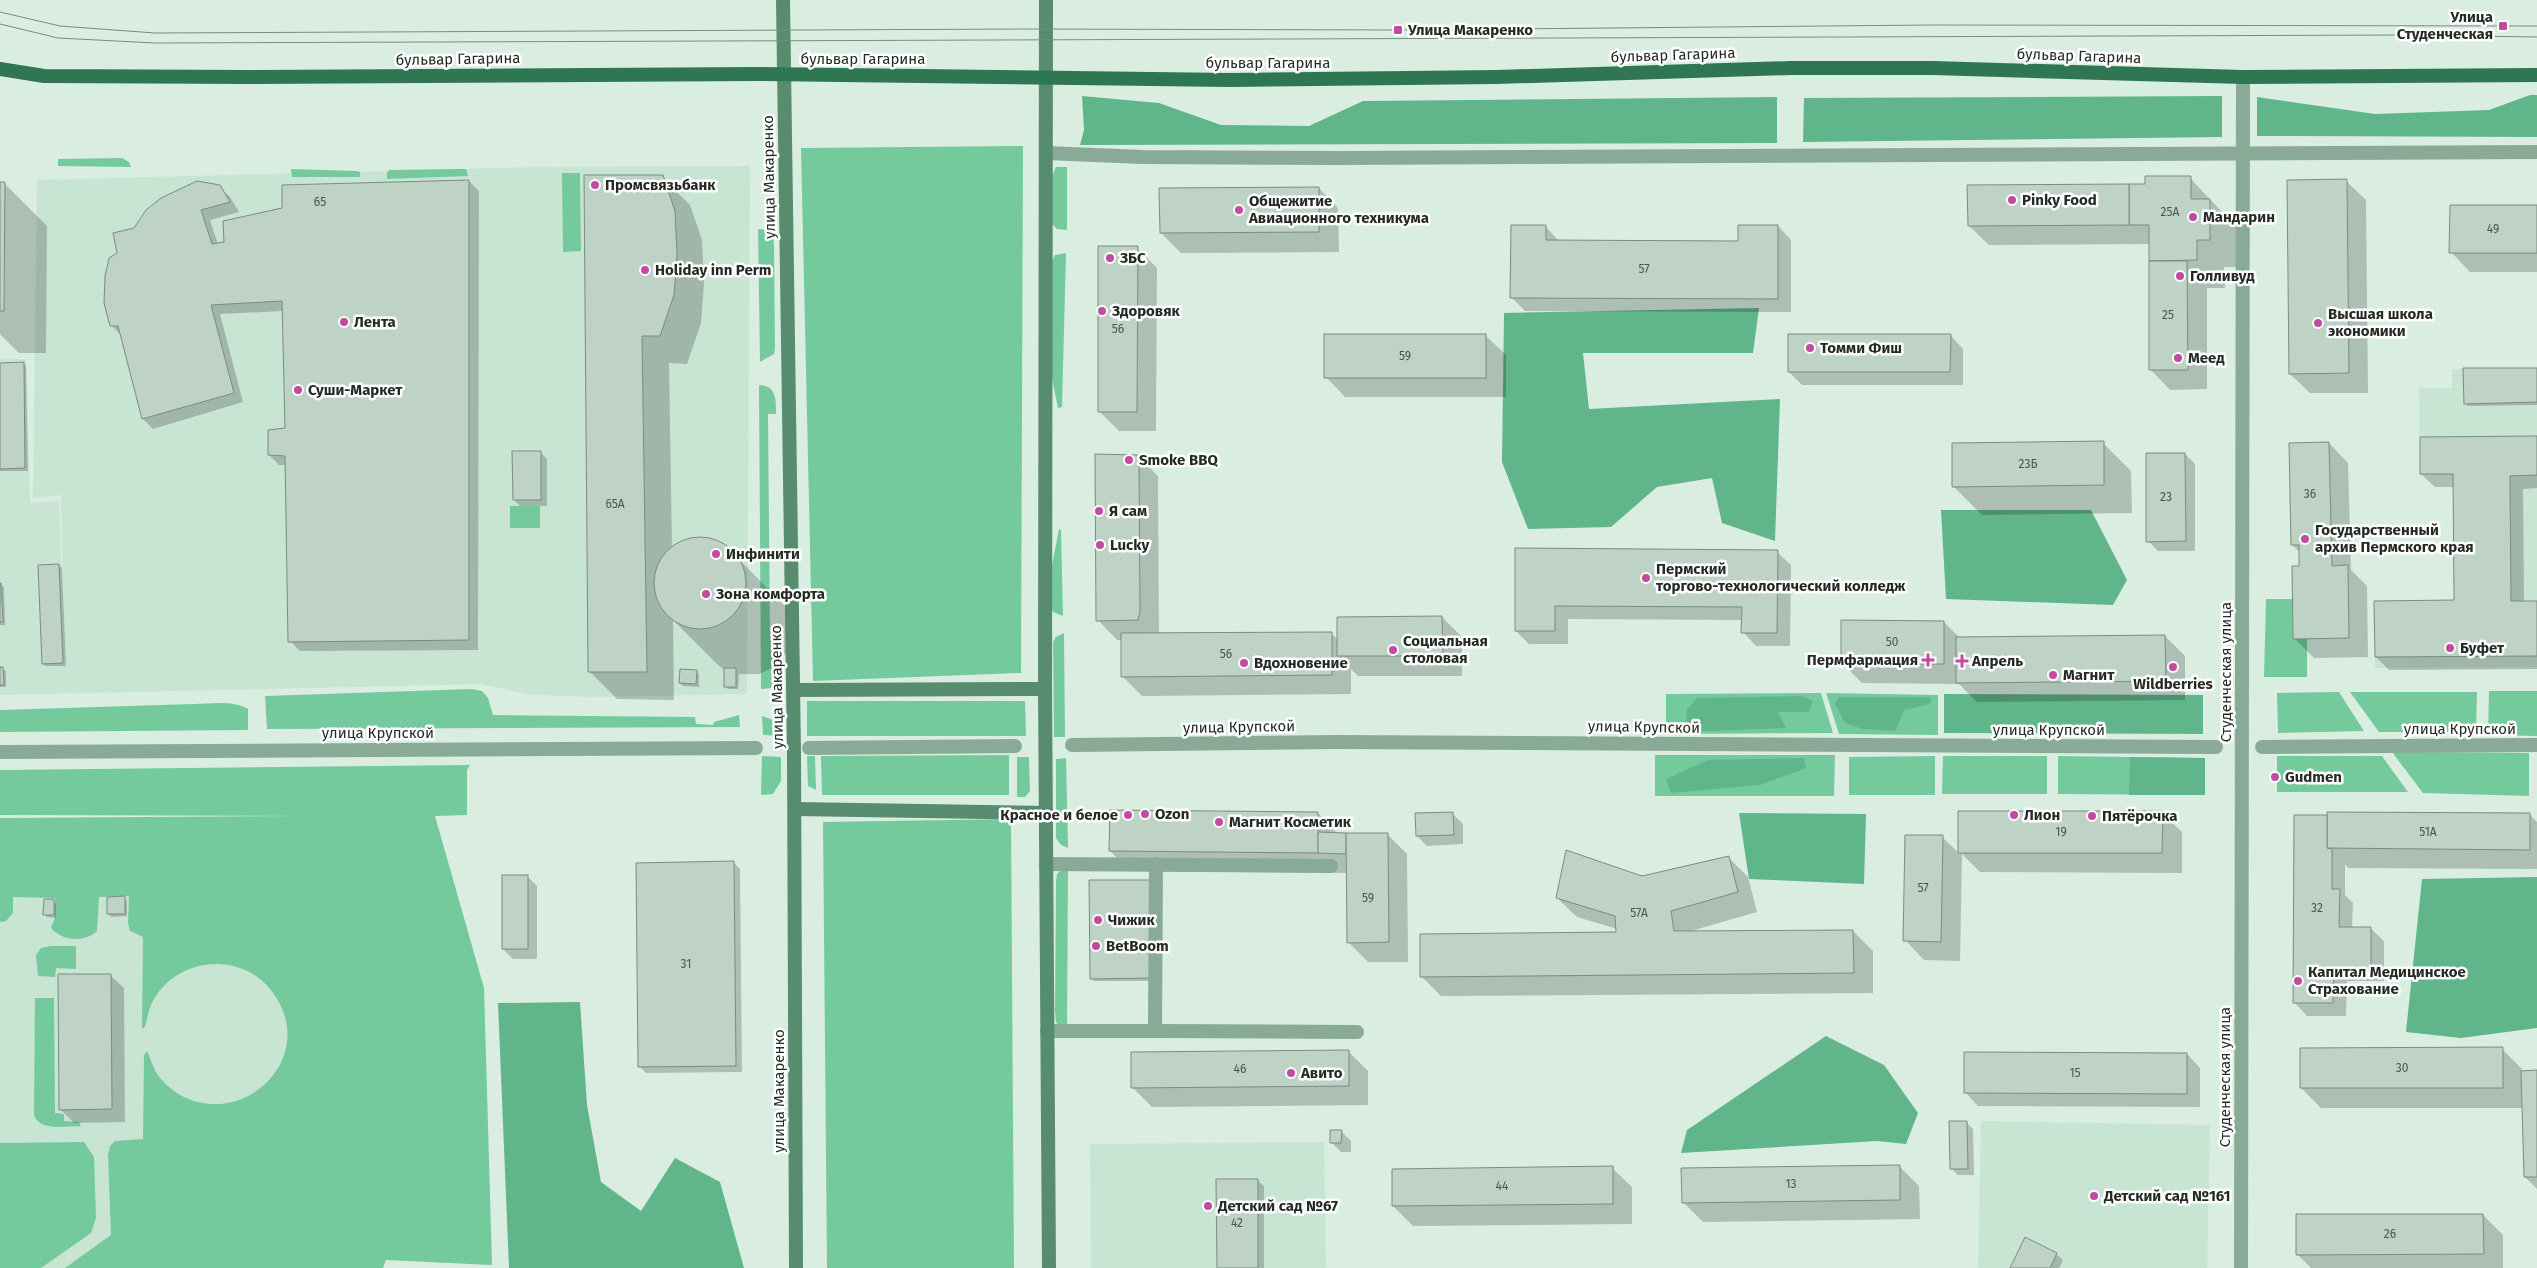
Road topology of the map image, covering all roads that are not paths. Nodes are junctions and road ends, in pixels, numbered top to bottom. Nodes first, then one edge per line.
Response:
1 (782, 0) edge
2 (1046, 0) edge
3 (0, 69) edge
4 (784, 75) junction
5 (2537, 75) edge
6 (1045, 77) junction
7 (2243, 77) junction
8 (2537, 152) edge
9 (1046, 153) junction
10 (2243, 153) junction
11 (1045, 689) junction
12 (793, 690) junction
13 (1072, 745) dead end
14 (2537, 745) edge
15 (1015, 746) dead end
16 (2216, 747) dead end
17 (2262, 747) dead end
18 (756, 748) dead end
19 (809, 748) dead end
20 (0, 752) edge
21 (795, 809) junction
22 (1046, 813) junction
23 (1046, 864) junction
24 (1156, 864) junction
25 (1332, 866) dead end
26 (1155, 1031) junction
27 (1047, 1032) junction
28 (1357, 1032) dead end
29 (796, 1268) edge
30 (1048, 1268) edge
31 (2241, 1268) edge

1 - 4 main road, улица Макаренко
2 - 6 main road
3 - 4 main road, бульвар Гагарина
4 - 6 main road, бульвар Гагарина
4 - 12 main road, улица Макаренко
5 - 7 main road, бульвар Гагарина
6 - 7 main road, бульвар Гагарина
6 - 9 main road
7 - 10 street, Студенческая улица
8 - 10 street
9 - 10 street
9 - 11 main road
10 - 31 street, Студенческая улица
11 - 12 main road
11 - 22 main road
12 - 21 main road, улица Макаренко
13 - 16 street, улица Крупской
14 - 17 street, улица Крупской
15 - 19 street
18 - 20 street, улица Крупской
21 - 22 main road
21 - 29 main road, улица Макаренко
22 - 23 main road
23 - 24 street
23 - 27 main road
24 - 25 street
24 - 26 street
26 - 27 street
26 - 28 street
27 - 30 main road

